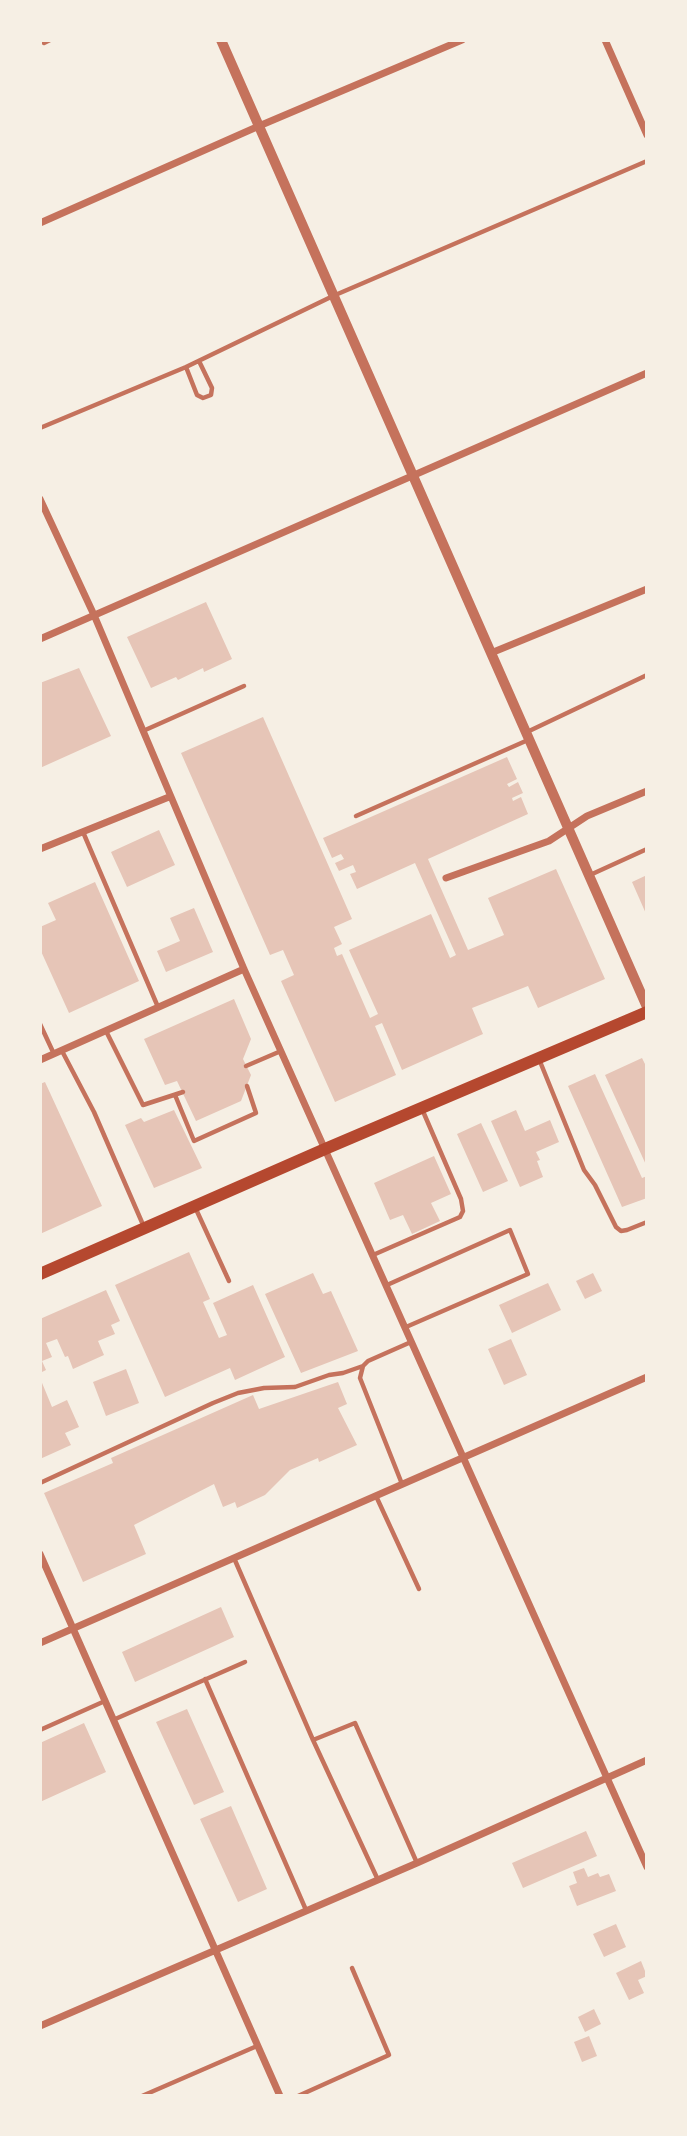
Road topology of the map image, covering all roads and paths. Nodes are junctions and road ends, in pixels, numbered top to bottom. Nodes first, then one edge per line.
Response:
1 (50, 40) edge
2 (221, 40) edge
3 (462, 40) edge
4 (605, 40) edge
5 (44, 43) dead end
6 (259, 126) junction
7 (647, 135) edge
8 (647, 161) edge
9 (40, 223) edge
10 (333, 296) junction
11 (199, 360) junction
12 (186, 367) junction
13 (647, 373) edge
14 (40, 428) edge
15 (412, 475) junction
16 (40, 499) edge
17 (645, 590) edge
18 (647, 600) edge
19 (93, 615) junction
20 (40, 639) edge
21 (491, 653) junction
22 (647, 675) edge
23 (244, 686) dead end
24 (142, 732) junction
25 (527, 736) junction
26 (647, 791) edge
27 (169, 797) junction
28 (356, 816) dead end
29 (568, 827) junction
30 (83, 832) junction
31 (40, 849) edge
32 (647, 849) edge
33 (589, 876) junction
34 (446, 878) dead end
35 (244, 969) junction
36 (158, 1007) junction
37 (647, 1007) edge
38 (647, 1012) edge
39 (40, 1024) edge
40 (106, 1031) junction
41 (281, 1051) junction
42 (58, 1052) junction
43 (539, 1059) junction
44 (40, 1060) edge
45 (246, 1066) dead end
46 (247, 1086) dead end
47 (183, 1092) dead end
48 (175, 1094) junction
49 (422, 1108) junction
50 (325, 1149) junction
51 (195, 1206) junction
52 (647, 1222) edge
53 (144, 1228) junction
54 (373, 1255) junction
55 (40, 1274) edge
56 (229, 1281) dead end
57 (386, 1285) junction
58 (405, 1328) junction
59 (411, 1342) junction
60 (363, 1366) junction
61 (647, 1377) edge
62 (462, 1458) junction
63 (40, 1483) edge
64 (402, 1484) junction
65 (376, 1495) junction
66 (40, 1554) edge
67 (234, 1558) junction
68 (419, 1589) dead end
69 (74, 1628) junction
70 (40, 1643) edge
71 (245, 1662) dead end
72 (205, 1679) junction
73 (105, 1701) junction
74 (113, 1720) junction
75 (40, 1730) edge
76 (313, 1740) junction
77 (647, 1760) edge
78 (607, 1778) junction
79 (417, 1863) junction
80 (647, 1867) edge
81 (378, 1880) junction
82 (307, 1911) junction
83 (215, 1950) junction
84 (352, 1968) dead end
85 (40, 2026) edge
86 (258, 2045) junction
87 (142, 2096) edge
88 (280, 2096) edge
89 (298, 2096) edge

1 - 5 lane
2 - 6 street
3 - 6 street
4 - 7 street
6 - 9 street
6 - 10 street
8 - 10 lane
10 - 11 lane
10 - 15 street
11 - 12 lane
11 - 12 lane
12 - 14 lane
13 - 15 street
15 - 19 street
15 - 21 street
16 - 19 street
17 - 18 lane
17 - 21 street
19 - 20 street
19 - 24 street
21 - 25 street
22 - 25 lane
23 - 24 lane
24 - 27 street
25 - 28 lane
25 - 29 street
26 - 29 street
27 - 30 street
27 - 35 street
29 - 33 street
29 - 34 street
30 - 31 street
30 - 36 lane
32 - 33 lane
33 - 37 street
35 - 36 street
35 - 41 street
36 - 40 street
38 - 43 main road
39 - 42 lane
40 - 42 street
40 - 48 lane
41 - 45 lane
41 - 50 street
42 - 44 street
42 - 53 lane
43 - 49 main road
43 - 52 lane
46 - 48 lane
47 - 48 lane
49 - 50 main road
49 - 54 lane
50 - 51 main road
50 - 54 street
51 - 53 main road
51 - 56 lane
53 - 55 main road
54 - 57 street
57 - 58 street
57 - 58 lane
58 - 59 street
59 - 60 lane
59 - 62 street
60 - 63 lane
60 - 64 lane
61 - 62 street
62 - 64 street
62 - 78 street
64 - 65 street
65 - 67 street
65 - 68 lane
66 - 69 street
67 - 69 street
67 - 76 lane
69 - 70 street
69 - 73 street
71 - 72 lane
72 - 74 lane
72 - 82 lane
73 - 74 street
73 - 75 lane
74 - 83 street
76 - 79 lane
76 - 81 lane
77 - 78 street
78 - 79 street
78 - 80 street
79 - 81 street
81 - 82 street
82 - 83 street
83 - 85 street
83 - 86 street
84 - 89 lane
86 - 87 lane
86 - 88 street

